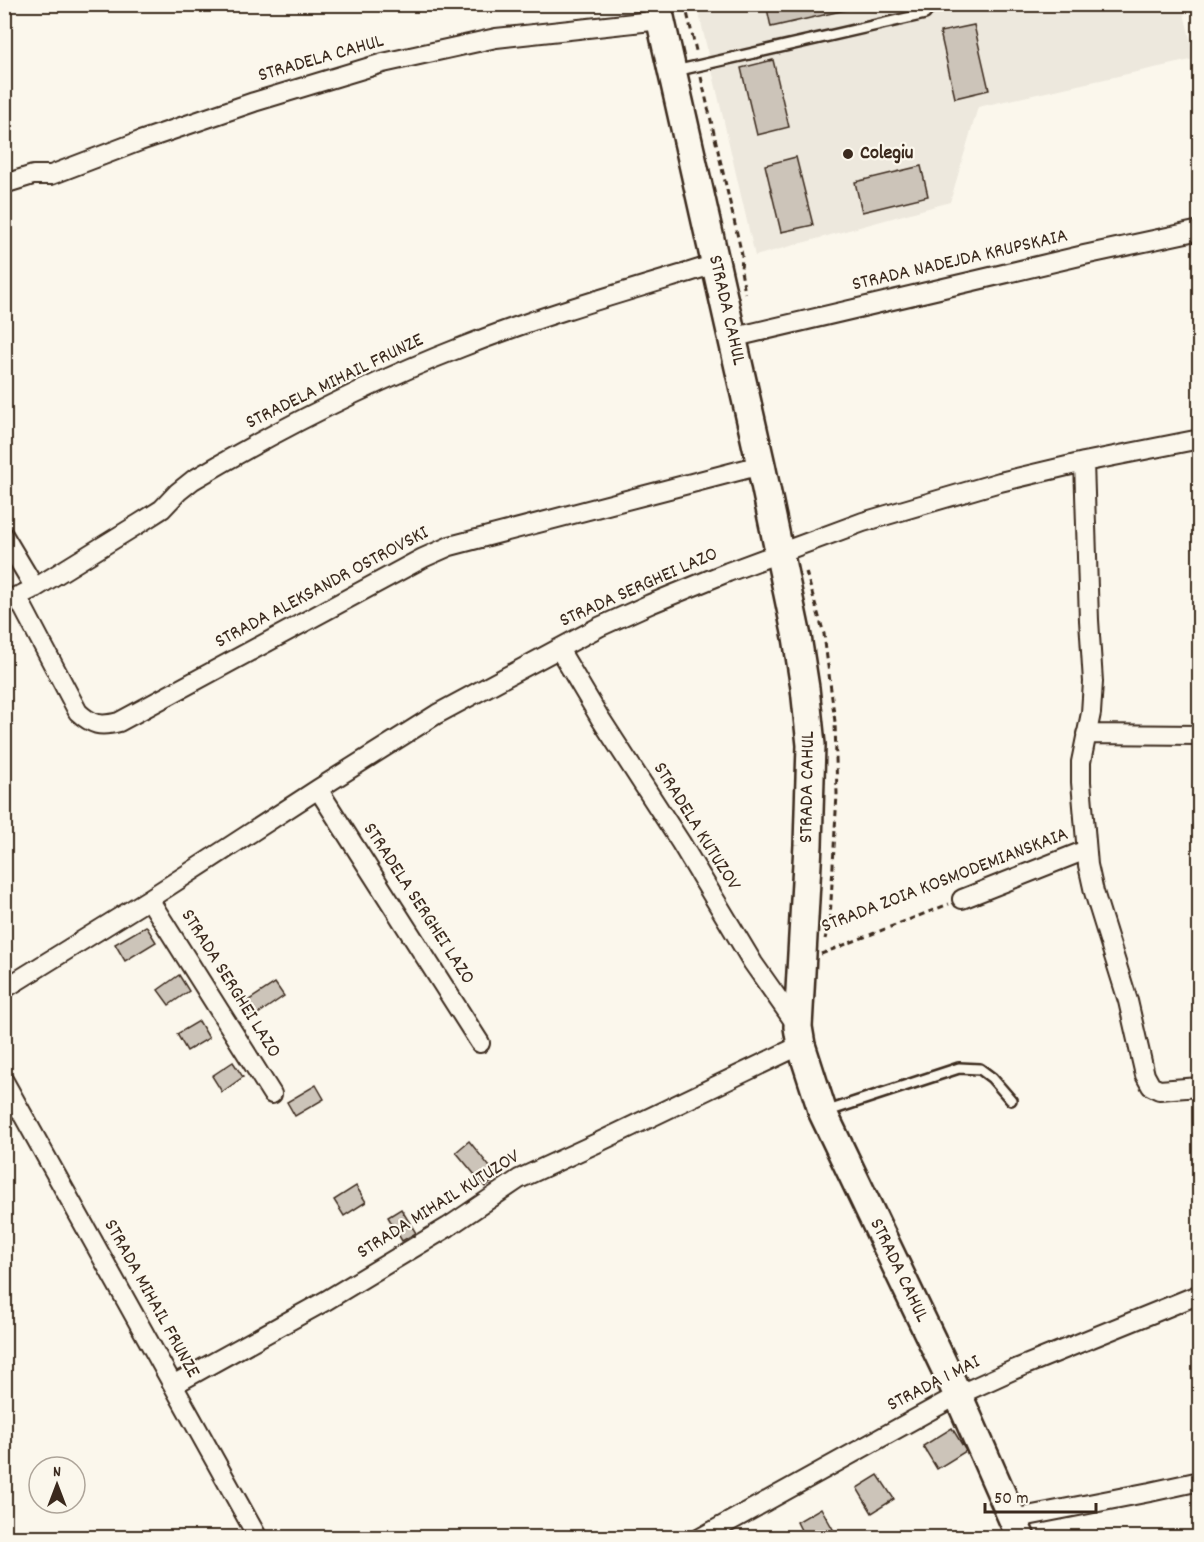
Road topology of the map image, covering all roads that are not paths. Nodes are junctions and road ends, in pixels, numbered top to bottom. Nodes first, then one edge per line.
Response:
1 (932, 4) edge
2 (659, 12) edge
3 (672, 71) junction
4 (4, 184) edge
5 (1200, 230) edge
6 (717, 264) junction
7 (731, 338) junction
8 (1200, 439) edge
9 (1084, 462) junction
10 (761, 465) junction
11 (4, 536) edge
12 (780, 553) junction
13 (35, 588) junction
14 (11, 599) edge
15 (560, 649) junction
16 (1086, 734) junction
17 (1200, 735) edge
18 (318, 789) junction
19 (1086, 850) junction
20 (149, 899) junction
21 (962, 899) road end
22 (4, 989) edge
23 (799, 1036) junction
24 (480, 1043) dead end
25 (4, 1081) edge
26 (1200, 1087) edge
27 (272, 1094) dead end
28 (1011, 1100) dead end
29 (823, 1113) junction
30 (1200, 1294) edge
31 (173, 1385) junction
32 (958, 1395) junction
33 (1200, 1481) edge
34 (1017, 1528) edge
35 (258, 1538) edge
36 (700, 1538) edge

1 - 3 lane
2 - 3 main road, STRADA CAHUL
2 - 4 street, STRADELA CAHUL
3 - 6 main road, STRADA CAHUL
5 - 7 street, STRADA NADEJDA KRUPSKAIA
6 - 7 main road, STRADA CAHUL
6 - 13 street, STRADELA MIHAIL FRUNZE
7 - 10 main road, STRADA CAHUL
8 - 9 street, STRADA SERGHEI LAZO
9 - 12 street, STRADA SERGHEI LAZO
9 - 16 street, STRADA ZOIA KOSMODEMIANSKAIA
10 - 12 main road, STRADA CAHUL
10 - 14 street, STRADA ALEKSANDR OSTROVSKI
11 - 13 street
12 - 15 street, STRADA SERGHEI LAZO
12 - 23 main road, STRADA CAHUL
13 - 14 street, STRADELA MIHAIL FRUNZE
15 - 18 street, STRADA SERGHEI LAZO
15 - 23 street, STRADELA KUTUZOV
16 - 17 street
16 - 19 street, STRADA ZOIA KOSMODEMIANSKAIA
18 - 20 street, STRADA SERGHEI LAZO
18 - 24 street, STRADELA SERGHEI LAZO
19 - 21 street, STRADA ZOIA KOSMODEMIANSKAIA
19 - 26 street, STRADA ZOIA KOSMODEMIANSKAIA
20 - 22 street, STRADA SERGHEI LAZO
20 - 27 street, STRADA SERGHEI LAZO
23 - 29 main road, STRADA CAHUL
23 - 31 street, STRADA MIHAIL KUTUZOV
25 - 31 street, STRADA MIHAIL FRUNZE
28 - 29 lane
29 - 32 main road, STRADA CAHUL
30 - 32 street, STRADA 1 MAI
31 - 35 street, STRADA MIHAIL FRUNZE
32 - 34 main road, STRADA CAHUL
32 - 36 street, STRADA 1 MAI
33 - 34 street

